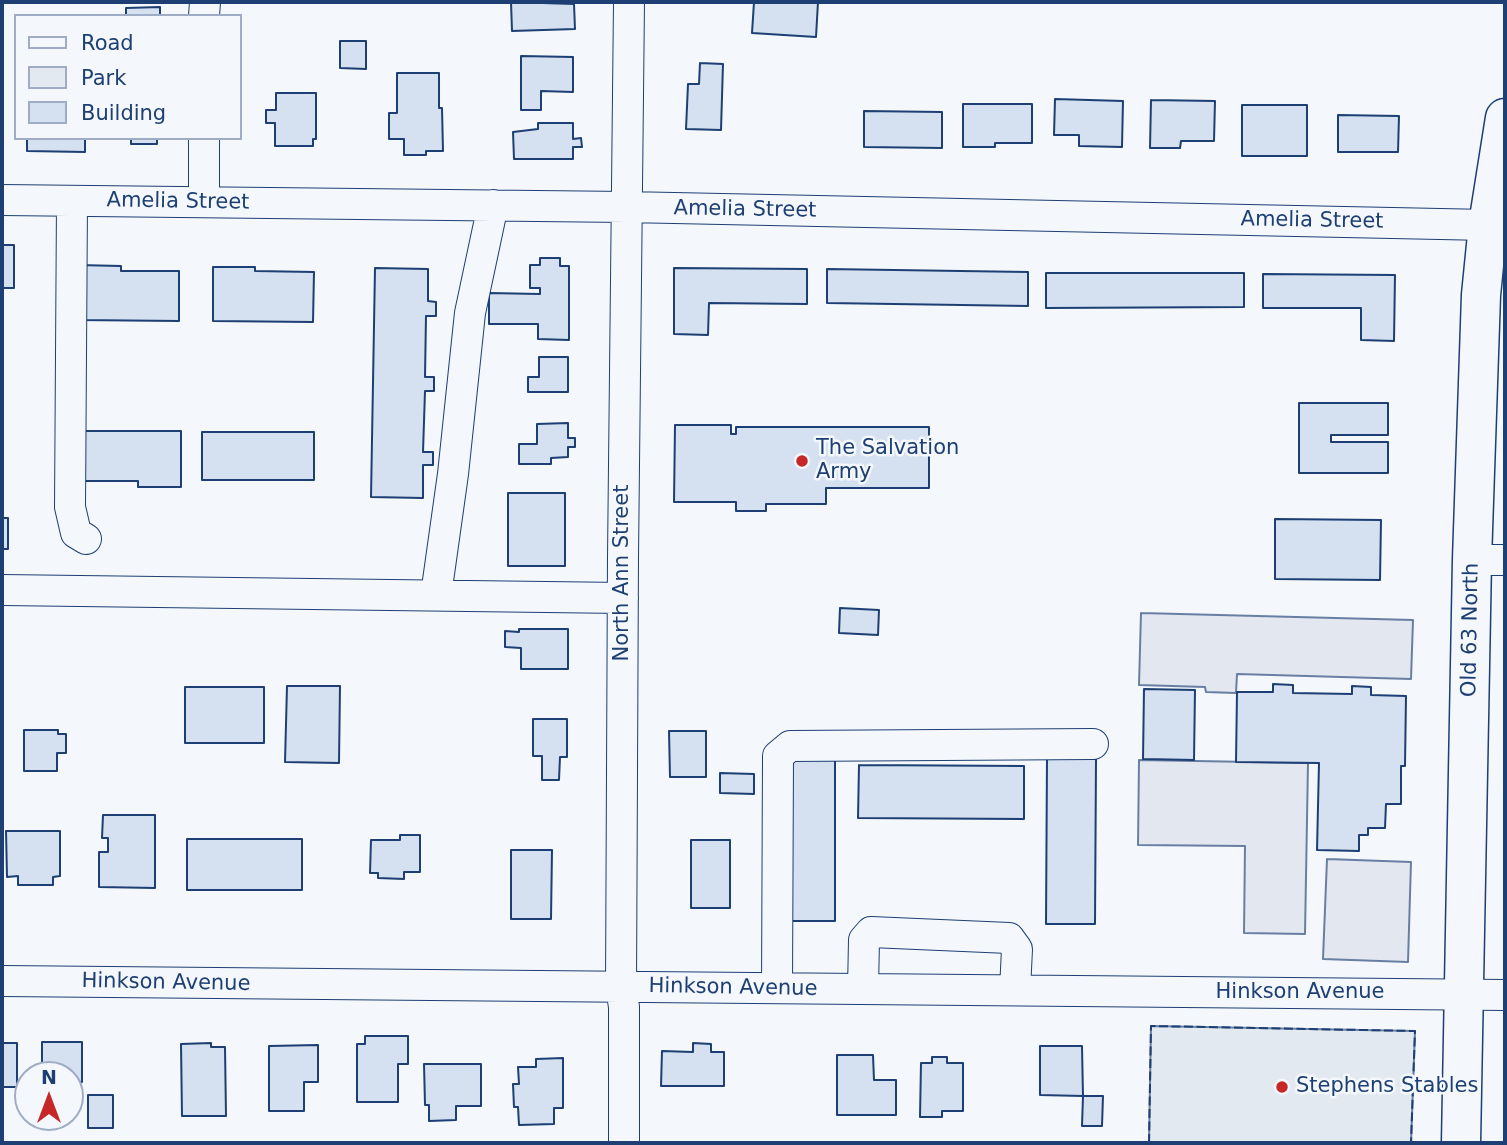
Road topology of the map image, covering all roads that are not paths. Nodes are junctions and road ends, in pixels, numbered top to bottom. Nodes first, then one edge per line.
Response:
1 (629, 2) edge
2 (1505, 118) edge
3 (204, 140) edge
4 (2, 200) edge
5 (72, 201) junction
6 (204, 202) junction
7 (493, 205) junction
8 (626, 207) junction
9 (1488, 225) junction
10 (86, 539) dead end
11 (1489, 560) edge
12 (2, 590) edge
13 (436, 595) junction
14 (623, 598) junction
15 (1093, 744) dead end
16 (2, 981) edge
17 (621, 987) junction
18 (777, 988) junction
19 (863, 989) junction
20 (1015, 990) junction
21 (1464, 995) junction
22 (1505, 995) edge
23 (624, 1143) edge
24 (1461, 1143) edge

1 - 8 street, North Ann Street
2 - 9 main road, Old 63 North
3 - 6 street
4 - 5 street, Amelia Street
5 - 6 street, Amelia Street
5 - 10 street
6 - 7 street, Amelia Street
7 - 8 street, Amelia Street
7 - 13 street
8 - 9 street, Amelia Street
8 - 14 street, North Ann Street
9 - 11 main road, Old 63 North
11 - 21 main road, Old 63 North
12 - 13 street
13 - 14 street
14 - 17 street, North Ann Street
15 - 18 street
16 - 17 street, Hinkson Avenue
17 - 18 street, Hinkson Avenue
17 - 23 street, North Ann Street
18 - 19 street, Hinkson Avenue
19 - 20 street, Hinkson Avenue
19 - 20 street
20 - 21 street, Hinkson Avenue
21 - 22 street, Hinkson Avenue
21 - 24 main road, Old 63 North

